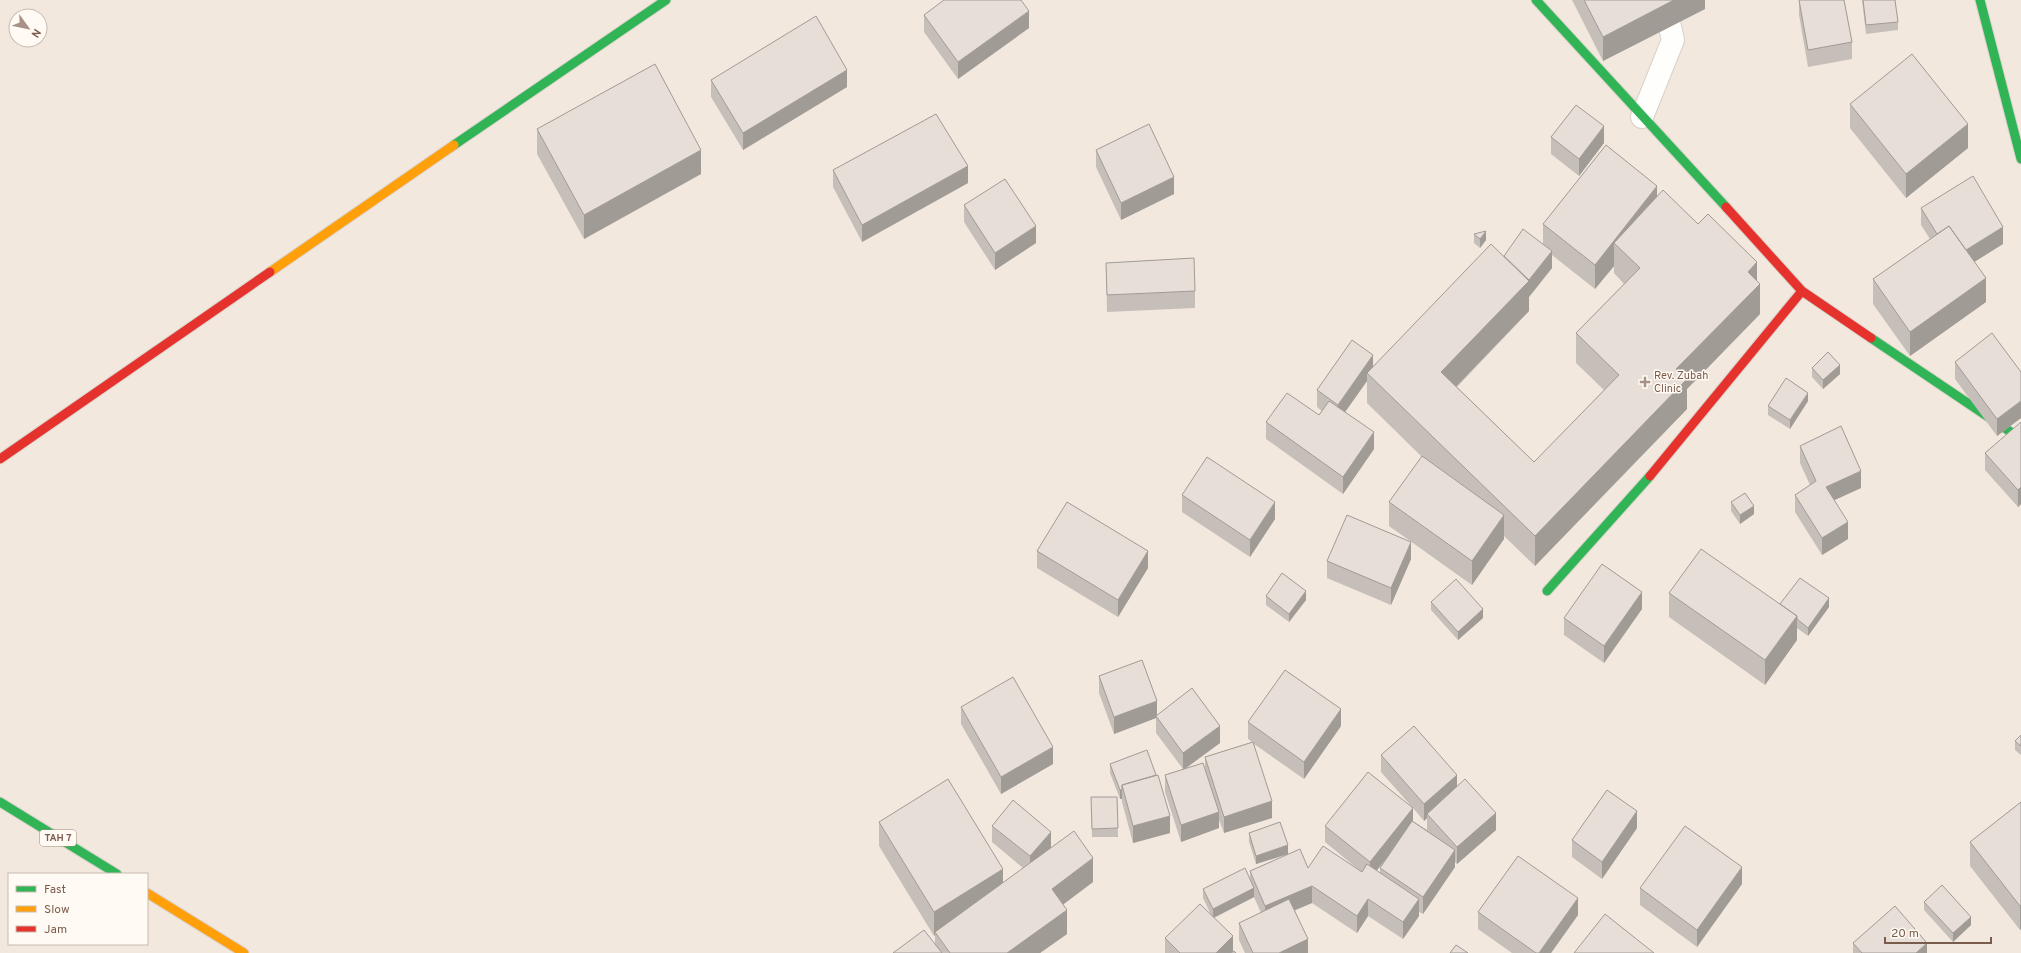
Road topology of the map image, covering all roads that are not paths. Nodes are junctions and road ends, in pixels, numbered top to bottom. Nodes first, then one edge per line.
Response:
1 (666, 0) edge
2 (1536, 0) edge
3 (1664, 0) edge
4 (1980, 0) edge
5 (1642, 117) junction
6 (2021, 159) edge
7 (1802, 291) junction
8 (2021, 440) edge
9 (0, 459) edge
10 (1547, 591) dead end
11 (0, 802) edge
12 (115, 873) edge
13 (148, 894) edge
14 (244, 953) edge

1 - 9 main road
2 - 5 main road
3 - 5 street
4 - 6 main road
5 - 7 main road
7 - 8 main road
7 - 10 main road
11 - 12 main road, TAH 7
13 - 14 main road

